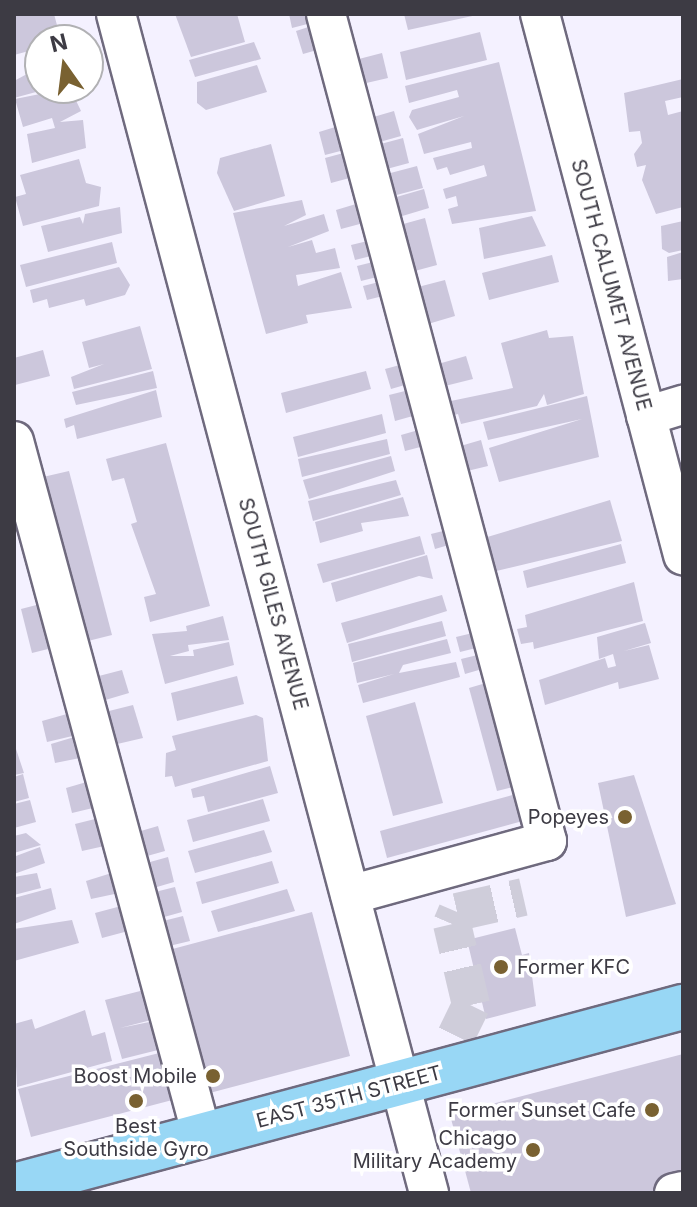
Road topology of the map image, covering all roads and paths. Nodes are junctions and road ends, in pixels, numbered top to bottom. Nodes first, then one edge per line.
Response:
1 (116, 14) edge
2 (326, 14) edge
3 (540, 14) edge
4 (683, 405) edge
5 (646, 416) junction
6 (14, 441) edge
7 (683, 555) edge
8 (350, 895) junction
9 (683, 1007) edge
10 (400, 1083) junction
11 (202, 1136) junction
12 (14, 1186) edge
13 (683, 1191) edge
14 (429, 1193) edge
15 (674, 1193) edge

1 - 8 street, SOUTH GILES AVENUE
2 - 8 street
3 - 5 street, SOUTH CALUMET AVENUE
4 - 5 street
5 - 7 street, SOUTH CALUMET AVENUE
6 - 11 street
8 - 10 street, SOUTH GILES AVENUE
9 - 10 main road, EAST 35TH STREET
10 - 11 main road, EAST 35TH STREET
10 - 14 street, SOUTH GILES AVENUE
11 - 12 main road, EAST 35TH STREET
13 - 15 street

